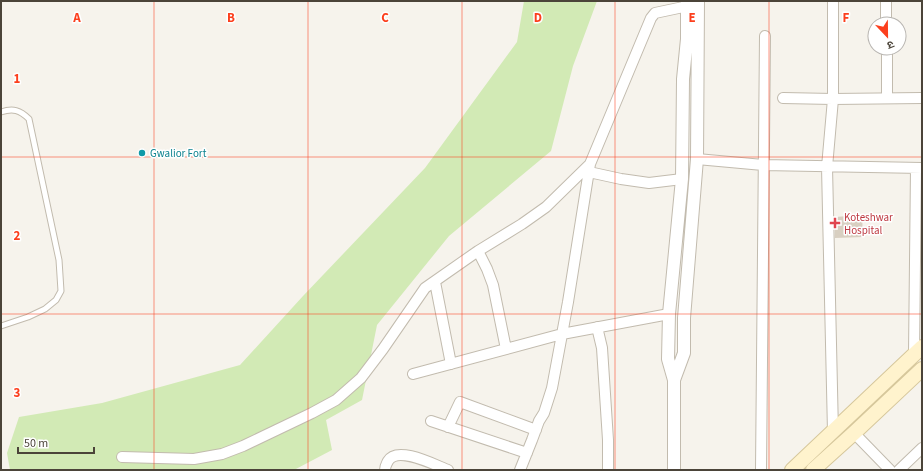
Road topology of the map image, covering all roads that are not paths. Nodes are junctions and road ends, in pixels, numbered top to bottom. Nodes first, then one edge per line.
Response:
1 (833, 1) edge
2 (886, 1) edge
3 (691, 3) edge
4 (886, 16) edge
5 (765, 36) dead end
6 (887, 56) edge
7 (783, 98) dead end
8 (887, 98) junction
9 (922, 98) edge
10 (833, 99) junction
11 (1, 112) edge
12 (697, 159) junction
13 (763, 165) junction
14 (827, 167) junction
15 (589, 168) junction
16 (919, 168) edge
17 (682, 179) junction
18 (478, 251) junction
19 (435, 282) junction
20 (669, 314) junction
21 (1, 326) edge
22 (597, 327) junction
23 (562, 334) junction
24 (506, 349) junction
25 (918, 351) edge
26 (451, 364) junction
27 (922, 369) edge
28 (413, 374) dead end
29 (674, 380) junction
30 (431, 421) dead end
31 (448, 427) junction
32 (536, 430) junction
33 (833, 432) junction
34 (854, 433) junction
35 (922, 448) edge
36 (526, 453) junction
37 (122, 457) dead end
38 (385, 470) edge
39 (448, 470) edge
40 (520, 470) edge
41 (608, 470) edge
42 (674, 470) edge
43 (761, 470) edge
44 (792, 470) edge
45 (813, 470) edge
46 (890, 470) edge
47 (899, 470) edge

1 - 10 street
2 - 4 street
3 - 12 street
3 - 15 street
3 - 17 street
5 - 13 street
6 - 8 street
7 - 10 street
8 - 9 street
8 - 10 street
10 - 14 street
11 - 21 lane
12 - 13 street
12 - 29 street
13 - 14 street
13 - 43 street
14 - 16 street
14 - 33 street
15 - 17 street
15 - 18 street
15 - 23 street
16 - 25 street
17 - 20 street
18 - 19 street
18 - 24 street
19 - 26 street
19 - 37 street
20 - 22 street
20 - 29 street
22 - 23 street
22 - 41 street
23 - 24 street
23 - 32 street
24 - 26 street
25 - 33 main road
26 - 28 street
27 - 34 main road
29 - 42 street
30 - 31 street
31 - 32 street
31 - 36 street
32 - 36 street
33 - 44 main road
34 - 45 main road
34 - 46 street
35 - 47 street
36 - 40 street
38 - 39 street

